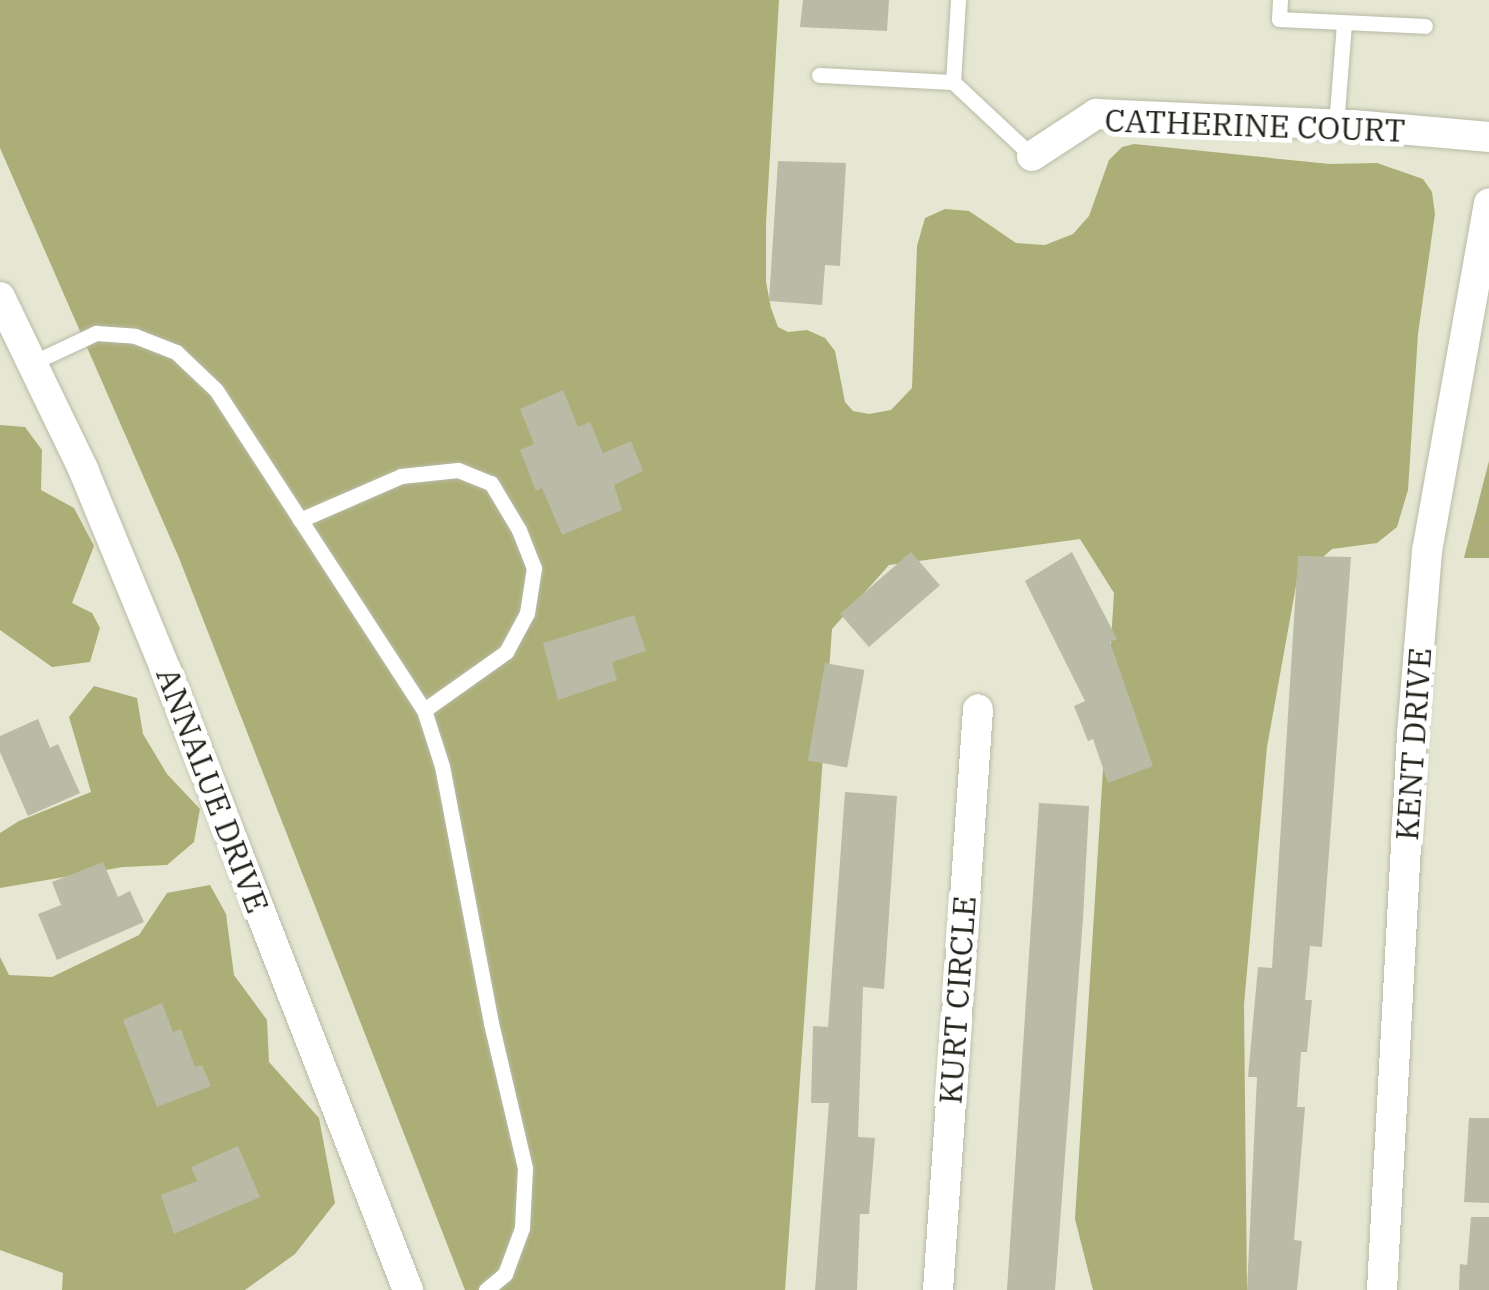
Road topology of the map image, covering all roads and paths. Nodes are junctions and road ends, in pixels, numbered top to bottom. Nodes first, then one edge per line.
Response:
1 (958, 0) edge
2 (1280, 0) edge
3 (1344, 23) junction
4 (1424, 26) dead end
5 (818, 74) dead end
6 (953, 82) junction
7 (1336, 125) junction
8 (1489, 137) edge
9 (1032, 156) joint
10 (1489, 204) edge
11 (0, 297) edge
12 (32, 363) junction
13 (300, 520) junction
14 (424, 710) junction
15 (978, 710) dead end
16 (408, 1290) edge
17 (486, 1290) edge
18 (938, 1290) edge
19 (1382, 1290) edge

1 - 6 lane
2 - 3 lane
3 - 4 lane
3 - 7 lane
5 - 6 lane
6 - 9 lane
7 - 8 street, CATHERINE COURT
7 - 9 street, CATHERINE COURT
10 - 19 street, KENT DRIVE
11 - 12 street, ANNALUE DRIVE
12 - 13 lane
12 - 16 street, ANNALUE DRIVE
13 - 14 lane
13 - 14 lane
14 - 17 lane
15 - 18 street, KURT CIRCLE

